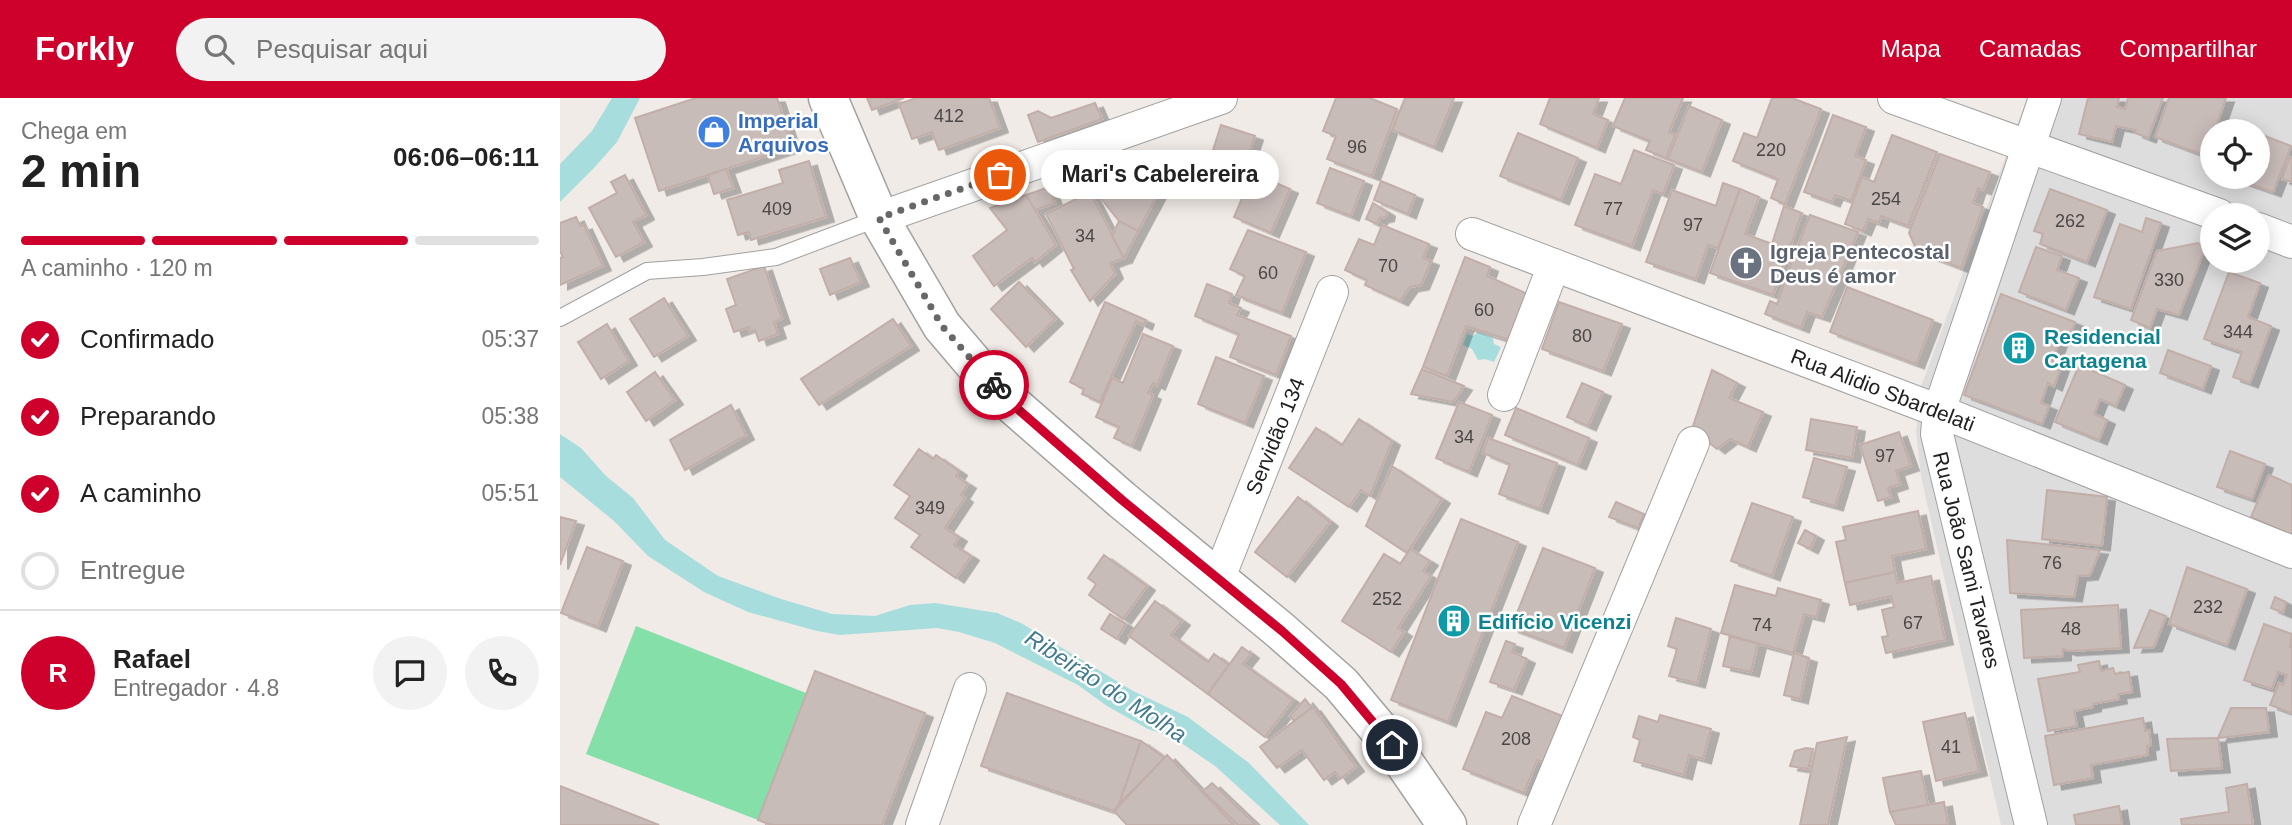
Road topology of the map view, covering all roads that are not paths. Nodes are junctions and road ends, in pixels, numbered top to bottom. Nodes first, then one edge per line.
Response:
1 (828, 98) edge
2 (1221, 98) edge
3 (1894, 98) edge
4 (2045, 98) edge
5 (2027, 148) junction
6 (2200, 208) edge
7 (879, 218) junction
8 (1472, 234) dead end
9 (2270, 234) edge
10 (2292, 242) edge
11 (1554, 265) junction
12 (1327, 289) dead end
13 (560, 318) edge
14 (1504, 395) dead end
15 (1939, 411) junction
16 (1693, 443) dead end
17 (2292, 552) edge
18 (1215, 577) junction
19 (970, 689) dead end
20 (922, 825) edge
21 (1447, 825) edge
22 (1534, 825) edge
23 (2031, 825) edge

1 - 7 street
2 - 7 street
3 - 5 street
4 - 5 street, Rua João Sami Tavares
5 - 6 street
5 - 15 street, Rua João Sami Tavares
7 - 13 lane
7 - 18 street
8 - 11 street, Rua Alidio Sbardelati
9 - 10 street
11 - 14 street
11 - 15 street, Rua Alidio Sbardelati
12 - 18 street, Servidão 134
15 - 17 street, Rua Alidio Sbardelati
15 - 23 street, Rua João Sami Tavares
16 - 22 street
18 - 21 street
19 - 20 street

